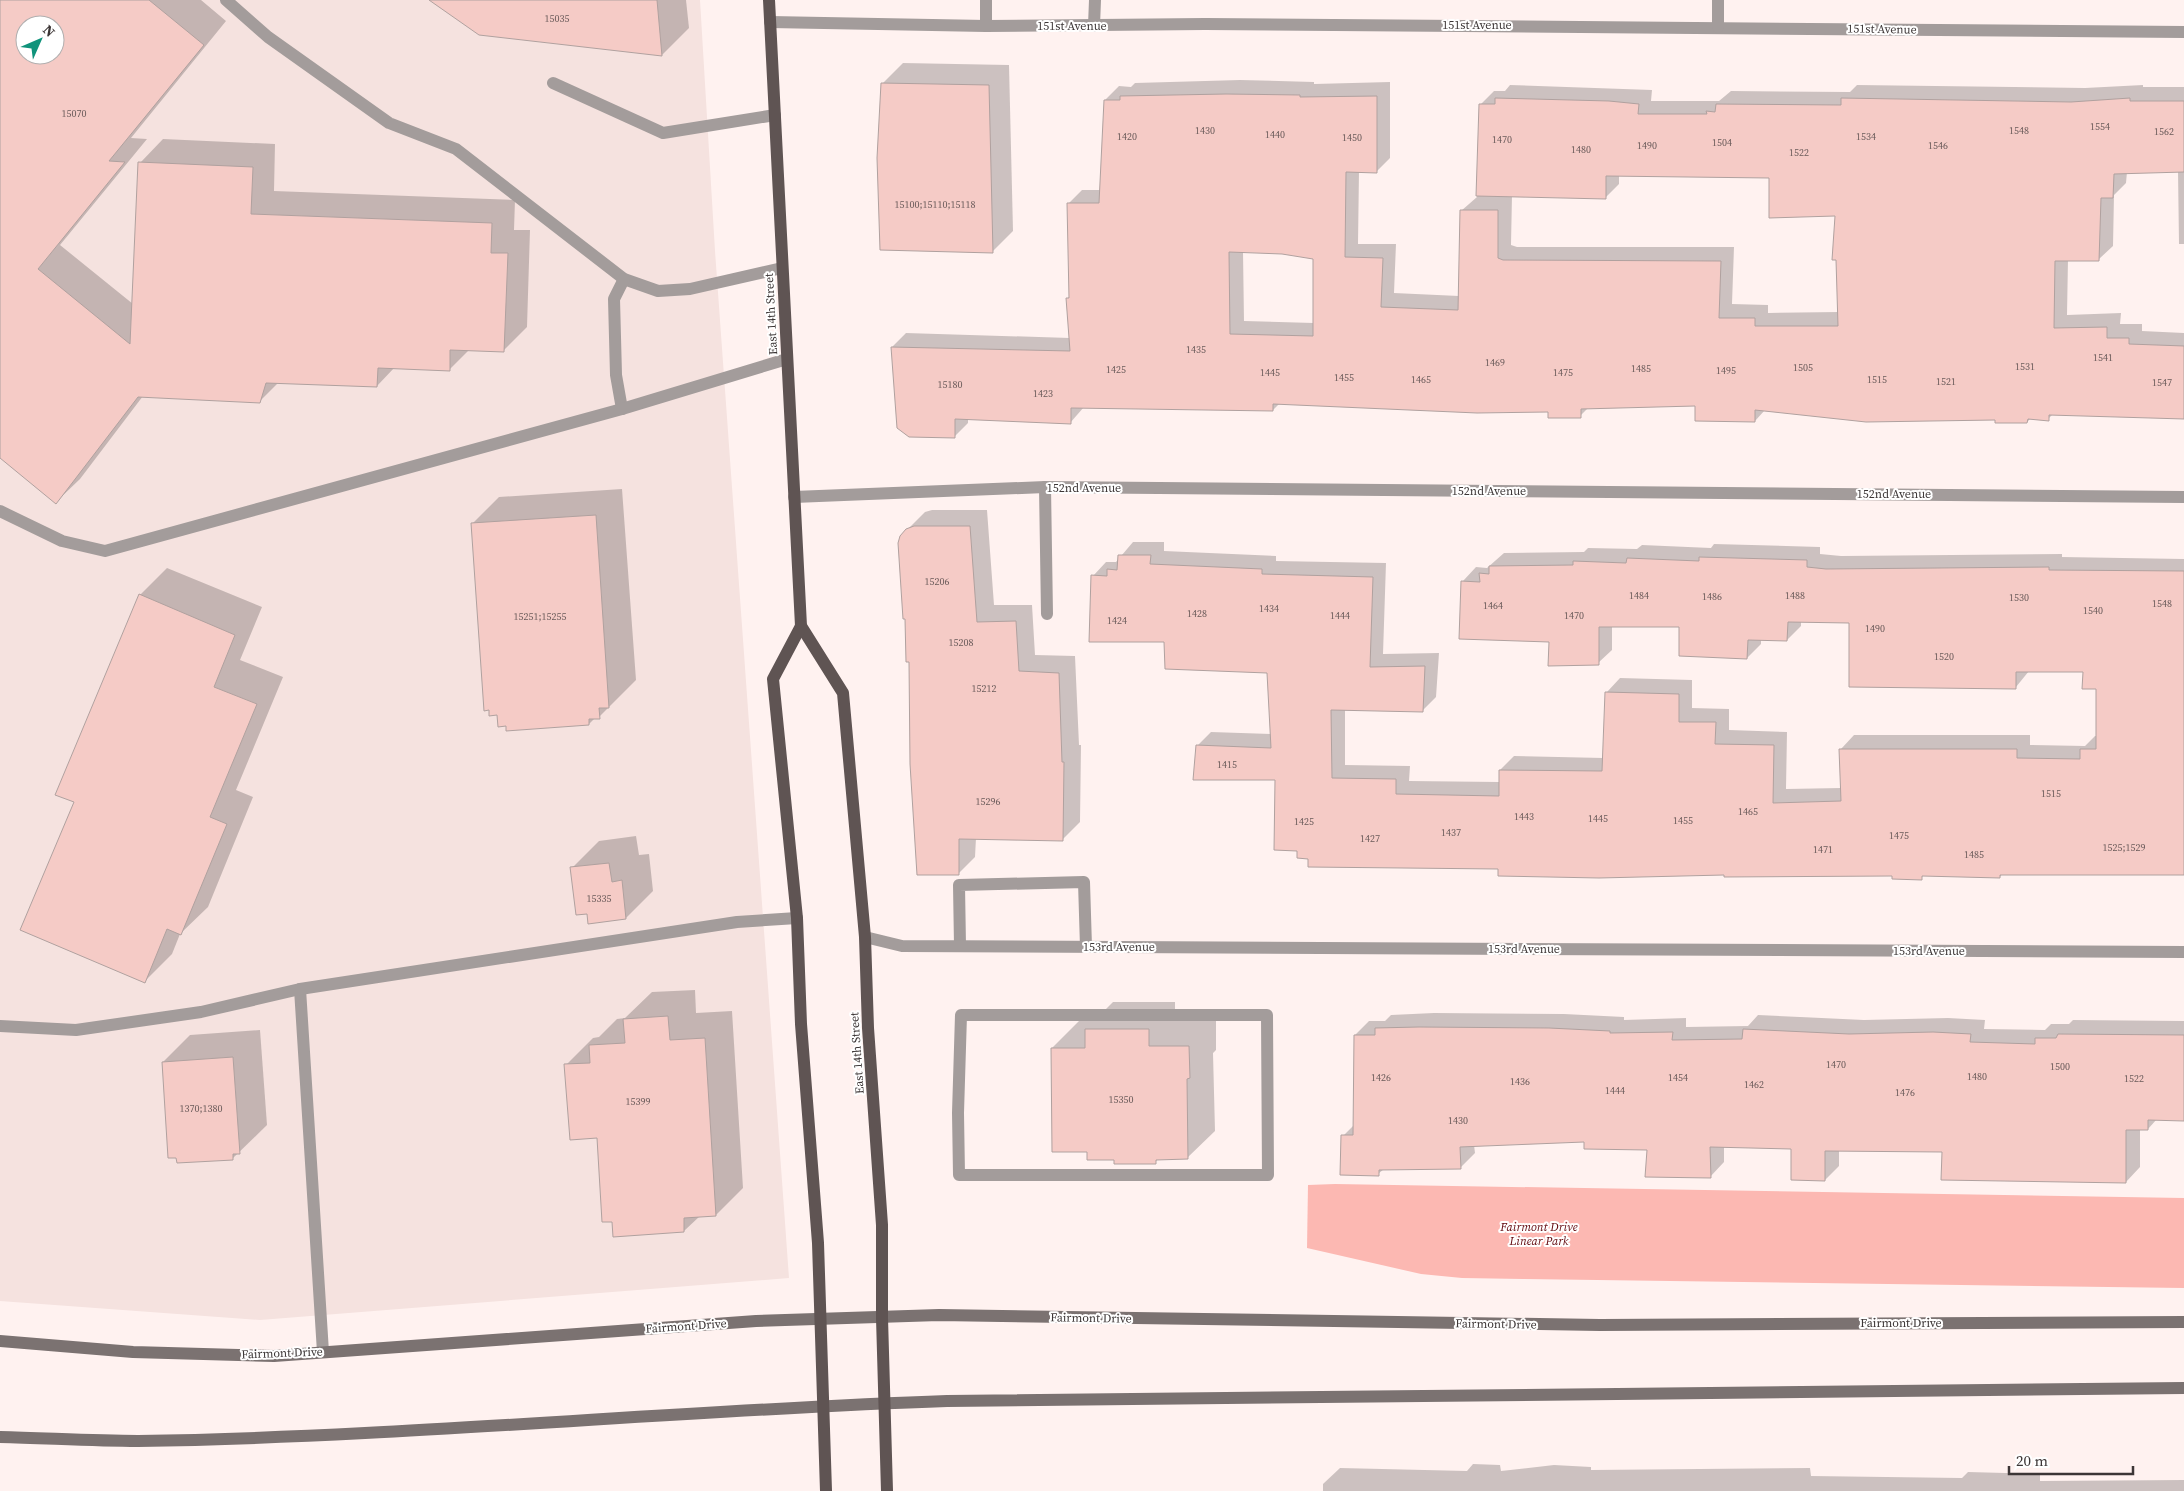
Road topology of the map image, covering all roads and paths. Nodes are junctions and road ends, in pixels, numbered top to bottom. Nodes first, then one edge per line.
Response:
1 (226, 0) edge
2 (769, 0) edge
3 (986, 0) edge
4 (1095, 0) edge
5 (1718, 0) edge
6 (770, 22) junction
7 (986, 26) junction
8 (1094, 26) junction
9 (1718, 27) junction
10 (2184, 32) edge
11 (553, 83) dead end
12 (775, 115) junction
13 (782, 268) junction
14 (624, 278) junction
15 (787, 359) junction
16 (622, 409) junction
17 (1045, 487) junction
18 (794, 497) junction
19 (2184, 497) edge
20 (0, 511) edge
21 (1048, 614) dead end
22 (801, 626) junction
23 (797, 918) junction
24 (865, 938) junction
25 (960, 946) junction
26 (1086, 947) junction
27 (2184, 952) edge
28 (300, 989) junction
29 (0, 1026) edge
30 (958, 1113) joint
31 (882, 1318) junction
32 (822, 1319) junction
33 (2184, 1322) edge
34 (0, 1341) edge
35 (323, 1352) junction
36 (2184, 1388) edge
37 (885, 1403) junction
38 (824, 1405) junction
39 (0, 1437) edge
40 (826, 1491) edge
41 (887, 1491) edge

1 - 14 street
2 - 6 main road, East 14th Street
3 - 7 street
4 - 8 street
5 - 9 street
6 - 7 street, 151st Avenue
6 - 12 main road, East 14th Street
7 - 8 street, 151st Avenue
8 - 9 street, 151st Avenue
9 - 10 street, 151st Avenue
11 - 12 street
12 - 13 main road, East 14th Street
13 - 14 street
13 - 15 main road, East 14th Street
14 - 16 street
15 - 16 street
15 - 18 main road, East 14th Street
16 - 20 street
17 - 18 street, 152nd Avenue
17 - 19 street, 152nd Avenue
17 - 21 street
18 - 22 main road, East 14th Street
22 - 23 main road
22 - 24 main road, East 14th Street
23 - 28 street
23 - 32 main road
24 - 25 street, 153rd Avenue
24 - 31 main road, East 14th Street
25 - 26 street, 153rd Avenue
25 - 26 street
26 - 27 street, 153rd Avenue
28 - 29 street
28 - 35 street
30 - 30 street
31 - 32 main road, Fairmont Drive
31 - 33 main road, Fairmont Drive
31 - 37 main road, East 14th Street
32 - 35 main road, Fairmont Drive
32 - 38 main road
34 - 35 main road, Fairmont Drive
36 - 37 main road
37 - 38 main road
37 - 41 main road, East 14th Street
38 - 39 main road
38 - 40 main road

